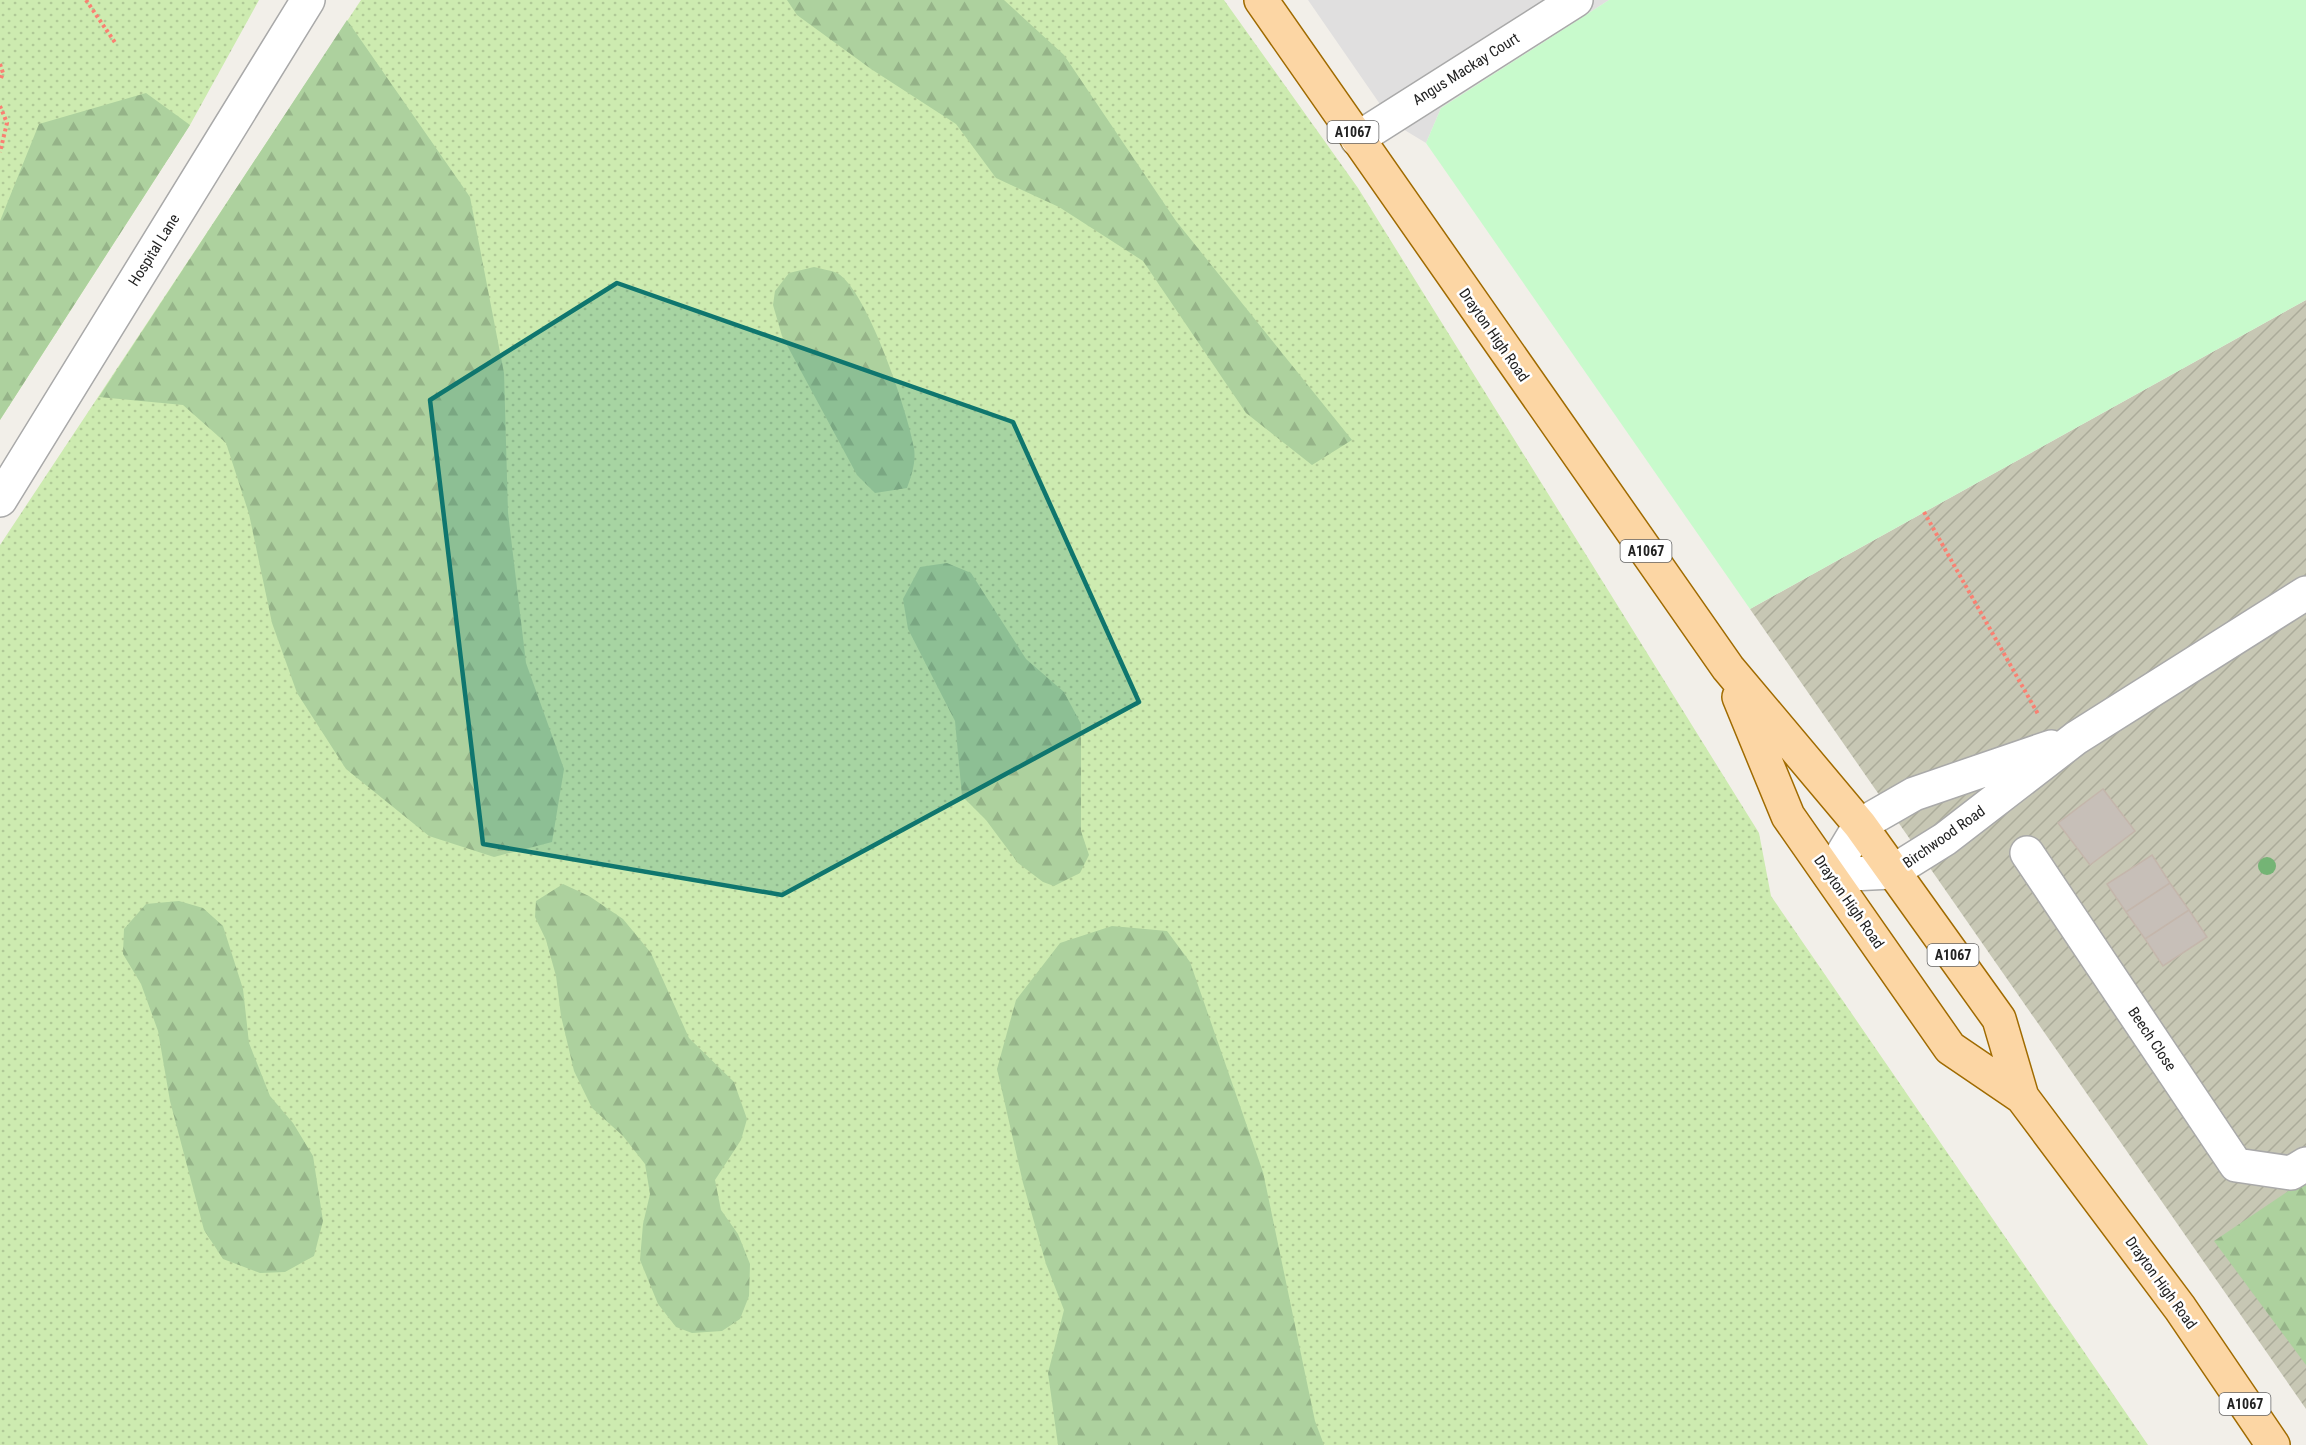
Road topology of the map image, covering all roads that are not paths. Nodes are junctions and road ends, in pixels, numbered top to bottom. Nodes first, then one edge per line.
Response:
1 (308, 0) edge
2 (1261, 0) edge
3 (1576, 0) edge
4 (1357, 139) junction
5 (0, 500) edge
6 (2306, 593) edge
7 (1728, 668) junction
8 (2076, 738) junction
9 (1860, 825) junction
10 (2027, 853) dead end
11 (1892, 872) junction
12 (1830, 875) junction
13 (2022, 1097) junction
14 (2306, 1164) edge
15 (2273, 1445) edge

1 - 5 street, Hospital Lane
2 - 4 main road, Drayton High Road / A1067
3 - 4 street, Angus Mackay Court
4 - 7 main road, Drayton High Road / A1067
6 - 8 street, Birchwood Road
7 - 9 main road, Drayton High Road / A1067
7 - 12 main road, Drayton High Road / A1067
8 - 9 street, Birchwood Road
8 - 11 street, Birchwood Road
9 - 11 main road, Drayton High Road / A1067
9 - 12 street, Birchwood Road
10 - 14 street, Beech Close
11 - 12 street, Birchwood Road
11 - 13 main road, Drayton High Road / A1067
12 - 13 main road, Drayton High Road / A1067
13 - 15 main road, Drayton High Road / A1067

